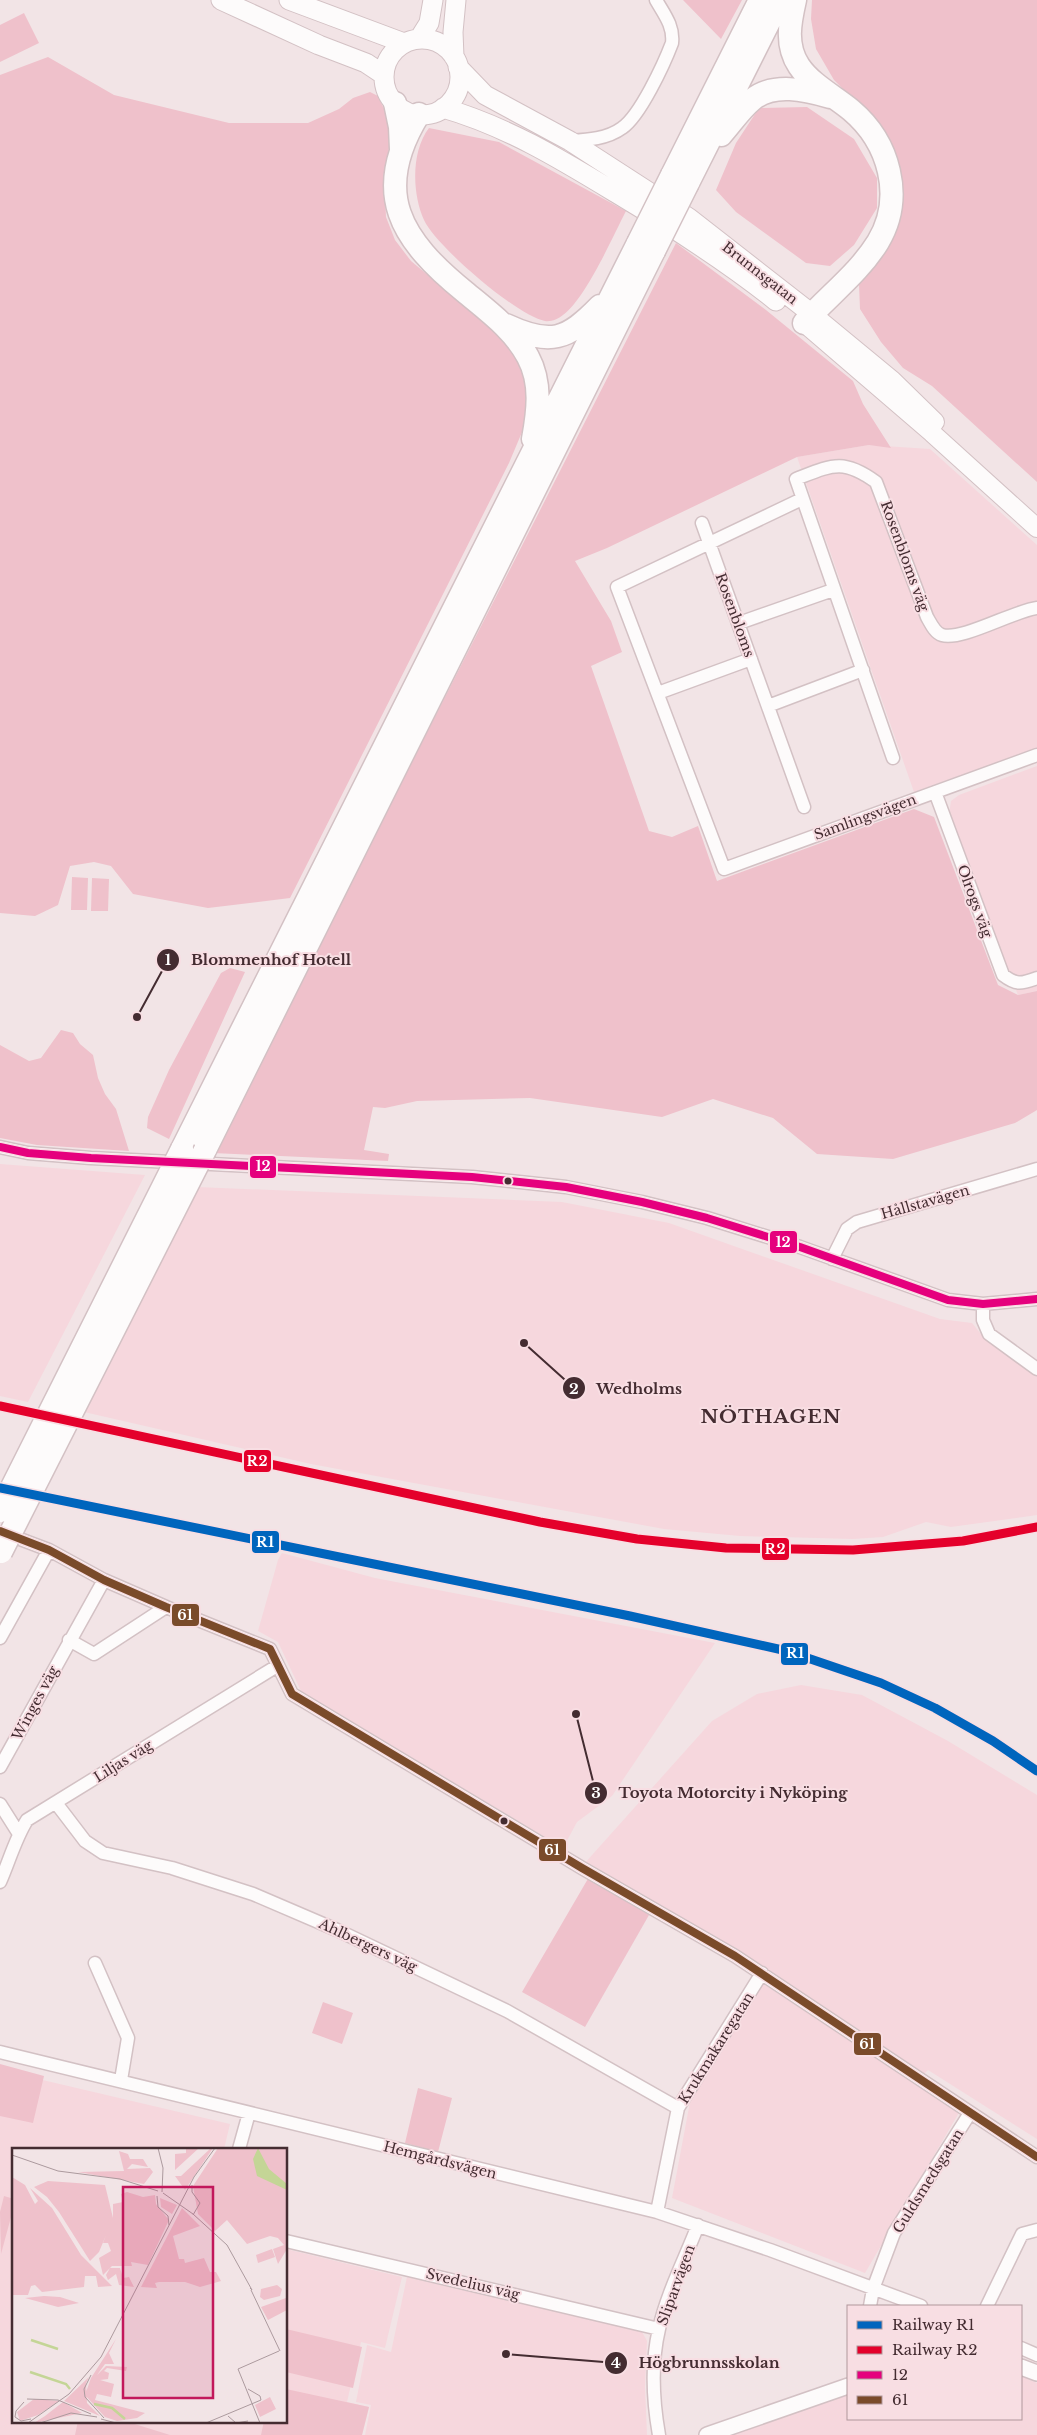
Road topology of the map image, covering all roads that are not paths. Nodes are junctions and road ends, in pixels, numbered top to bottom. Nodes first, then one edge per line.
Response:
1 (221, 0) edge
2 (290, 0) edge
3 (433, 0) edge
4 (456, 0) edge
5 (656, 0) edge
6 (760, 0) edge
7 (780, 0) edge
8 (795, 0) edge
9 (412, 41) junction
10 (456, 62) junction
11 (384, 75) junction
12 (836, 99) junction
13 (395, 103) junction
14 (443, 108) junction
15 (419, 114) junction
16 (570, 141) junction
17 (400, 153) junction
18 (700, 158) junction
19 (680, 179) junction
20 (646, 247) junction
21 (613, 292) junction
22 (808, 318) junction
23 (502, 322) junction
24 (529, 461) junction
25 (802, 499) junction
26 (1037, 515) edge
27 (702, 523) dead end
28 (1037, 528) edge
29 (709, 544) junction
30 (834, 590) junction
31 (1037, 608) edge
32 (739, 623) junction
33 (751, 658) junction
34 (863, 670) junction
35 (658, 692) junction
36 (768, 706) junction
37 (1037, 755) edge
38 (893, 758) dead end
39 (935, 792) junction
40 (804, 807) dead end
41 (1037, 978) edge
42 (0, 1146) edge
43 (194, 1149) junction
44 (1037, 1169) edge
45 (832, 1259) junction
46 (1037, 1299) edge
47 (983, 1304) junction
48 (1037, 1369) edge
49 (0, 1511) edge
50 (0, 1546) edge
51 (49, 1550) junction
52 (104, 1580) junction
53 (166, 1607) junction
54 (0, 1638) edge
55 (69, 1640) junction
56 (276, 1666) junction
57 (0, 1767) edge
58 (56, 1803) junction
59 (0, 1804) edge
60 (19, 1834) junction
61 (0, 1882) edge
62 (95, 1963) dead end
63 (762, 1973) junction
64 (0, 2052) edge
65 (120, 2080) junction
66 (678, 2108) junction
67 (249, 2113) junction
68 (970, 2113) junction
69 (239, 2148) edge
70 (1037, 2157) edge
71 (656, 2212) junction
72 (698, 2225) junction
73 (1037, 2230) edge
74 (288, 2240) edge
75 (873, 2289) junction
76 (870, 2305) edge
77 (918, 2305) edge
78 (987, 2305) edge
79 (658, 2329) junction
80 (1022, 2348) edge
81 (1037, 2355) edge
82 (1022, 2367) edge
83 (1037, 2373) edge
84 (847, 2386) edge
85 (660, 2435) edge
86 (707, 2435) edge

1 - 11 main road
2 - 9 main road
3 - 9 main road
4 - 10 main road
5 - 16 street
6 - 19 highway
7 - 18 highway
8 - 12 highway
9 - 10 main road
9 - 11 main road
10 - 14 main road
10 - 16 main road, Brunnsgatan
11 - 13 main road
12 - 18 highway
12 - 22 highway
13 - 15 main road
13 - 17 highway
14 - 15 main road
14 - 22 main road, Brunnsgatan
15 - 17 highway
16 - 22 main road, Brunnsgatan
17 - 23 highway
18 - 19 highway
19 - 20 highway, bridge
20 - 21 highway
20 - 43 highway
21 - 23 highway
21 - 24 highway
22 - 26 main road, Brunnsgatan
22 - 28 main road, Brunnsgatan
23 - 24 highway
24 - 43 highway
25 - 29 street
25 - 30 street, Rosenbloms väg
25 - 31 street, Rosenbloms väg
27 - 29 street, Rosenbloms
29 - 32 street, Rosenbloms
29 - 35 street
30 - 32 street
30 - 34 street, Rosenbloms väg
32 - 33 street, Rosenbloms
33 - 35 street
33 - 36 street, Rosenbloms
34 - 36 street
34 - 38 street, Rosenbloms väg
35 - 39 street, Samlingsvägen
36 - 40 street, Rosenbloms
37 - 39 street, Samlingsvägen
39 - 41 street, Olrogs väg
42 - 45 street
43 - 49 highway, bridge
43 - 50 highway, bridge
44 - 45 street, Hållstavägen
45 - 47 street
46 - 47 street
47 - 48 street
50 - 51 street
51 - 52 street
51 - 54 street
52 - 53 street
52 - 55 street, Winges väg
53 - 55 street
53 - 56 street
55 - 57 street, Winges väg
56 - 58 street, Liljas väg
56 - 63 street
58 - 60 street, Liljas väg
58 - 66 street, Ahlbergers väg
59 - 60 street
60 - 61 street, Liljas väg
62 - 65 street
63 - 66 street, Krukmakaregatan
63 - 68 street
64 - 65 street, Hemgårdsvägen
65 - 67 street, Hemgårdsvägen
66 - 71 street, Krukmakaregatan
67 - 69 street
67 - 71 street, Hemgårdsvägen
68 - 70 street
68 - 75 street, Guldsmedsgatan
71 - 72 street, Hemgårdsvägen
72 - 75 street, Hemgårdsvägen
72 - 79 street, Sliparvägen
73 - 78 street
74 - 79 street, Svedelius väg
75 - 76 street, Guldsmedsgatan
75 - 77 street, Hemgårdsvägen
79 - 85 street, Sliparvägen
80 - 81 street
82 - 83 street
84 - 86 street

